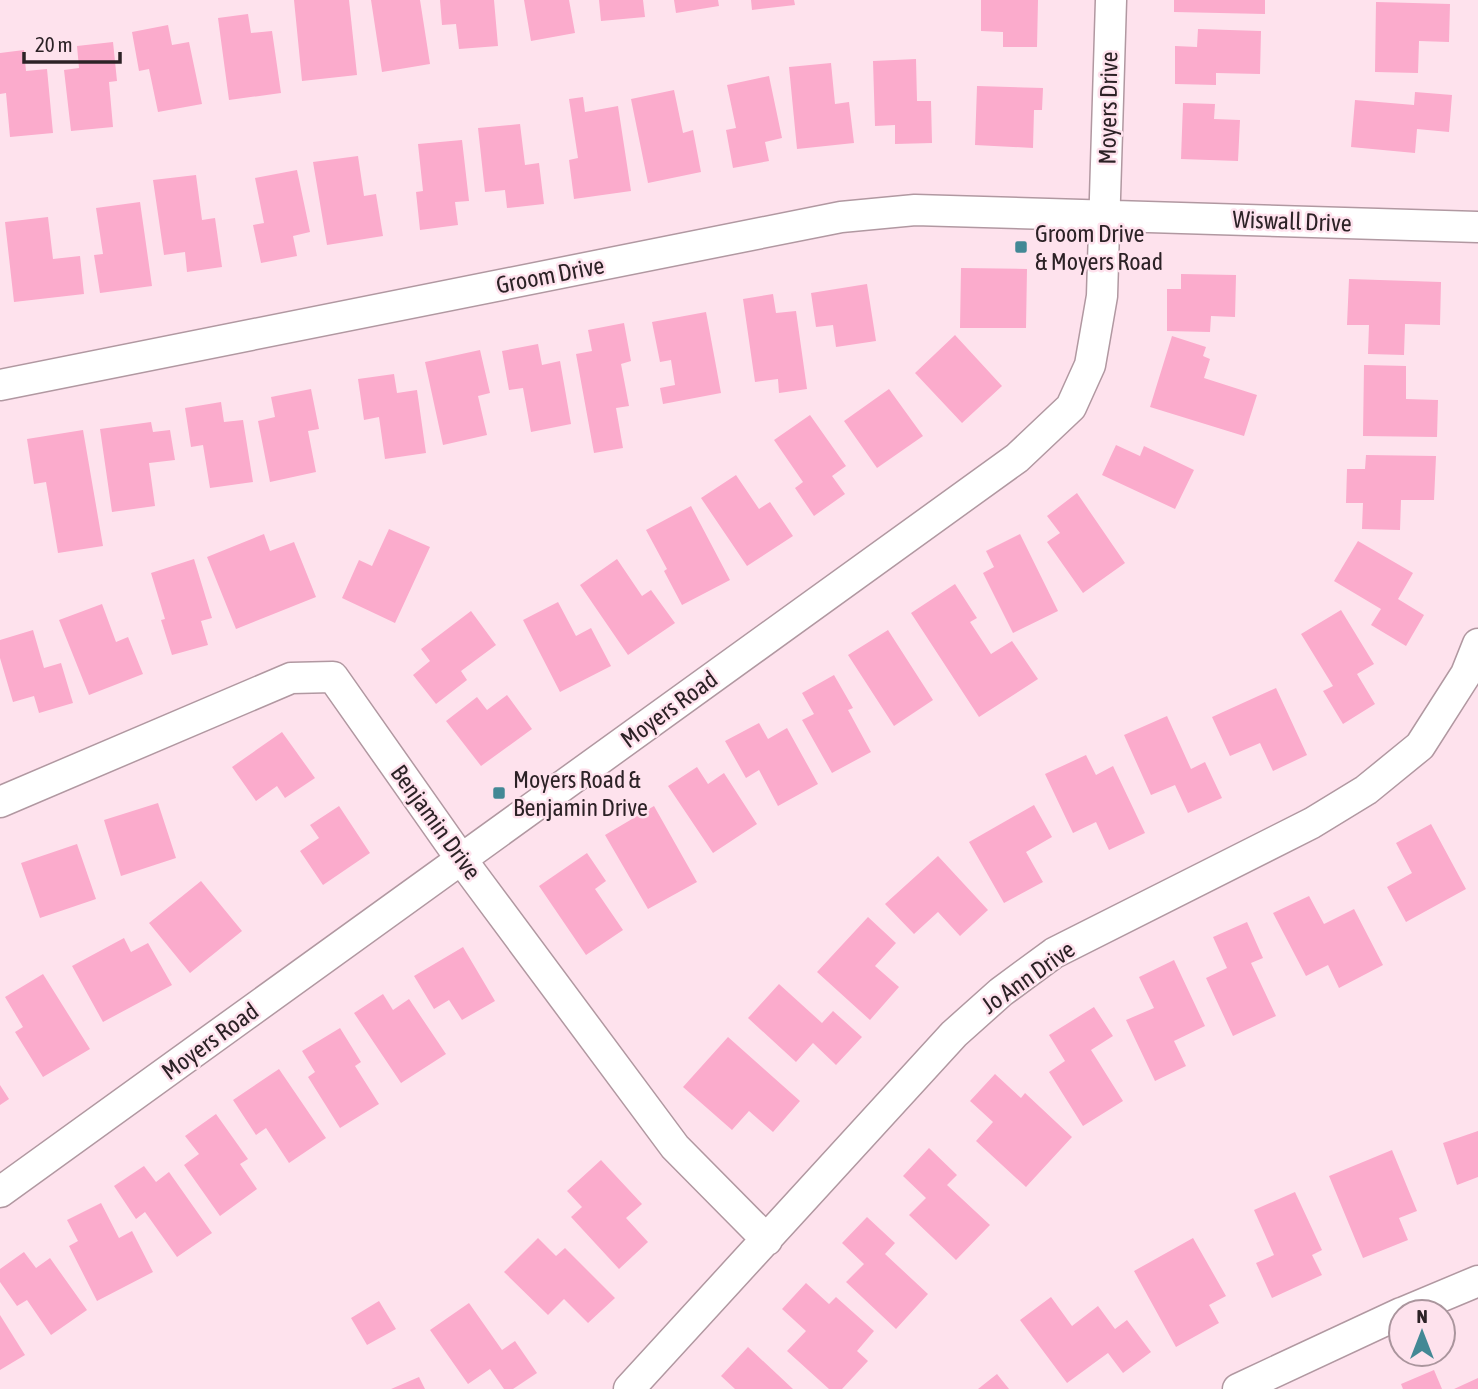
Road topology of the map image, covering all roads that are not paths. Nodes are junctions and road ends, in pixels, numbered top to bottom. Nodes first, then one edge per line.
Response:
1 (1111, 0) edge
2 (1105, 215) junction
3 (1478, 227) edge
4 (0, 385) edge
5 (1478, 644) edge
6 (0, 802) edge
7 (461, 859) junction
8 (0, 1192) edge
9 (768, 1240) junction
10 (1478, 1281) edge
11 (1438, 1298) edge
12 (1387, 1320) edge
13 (629, 1389) edge
14 (1238, 1389) edge

1 - 2 street, Moyers Drive
2 - 3 street, Wiswall Drive
2 - 4 street, Groom Drive
2 - 7 street, Moyers Road
5 - 9 street, Jo Ann Drive
6 - 7 street, Benjamin Drive
7 - 8 street, Moyers Road
7 - 9 street, Benjamin Drive
9 - 13 street, Jo Ann Drive
10 - 11 street
12 - 14 street

